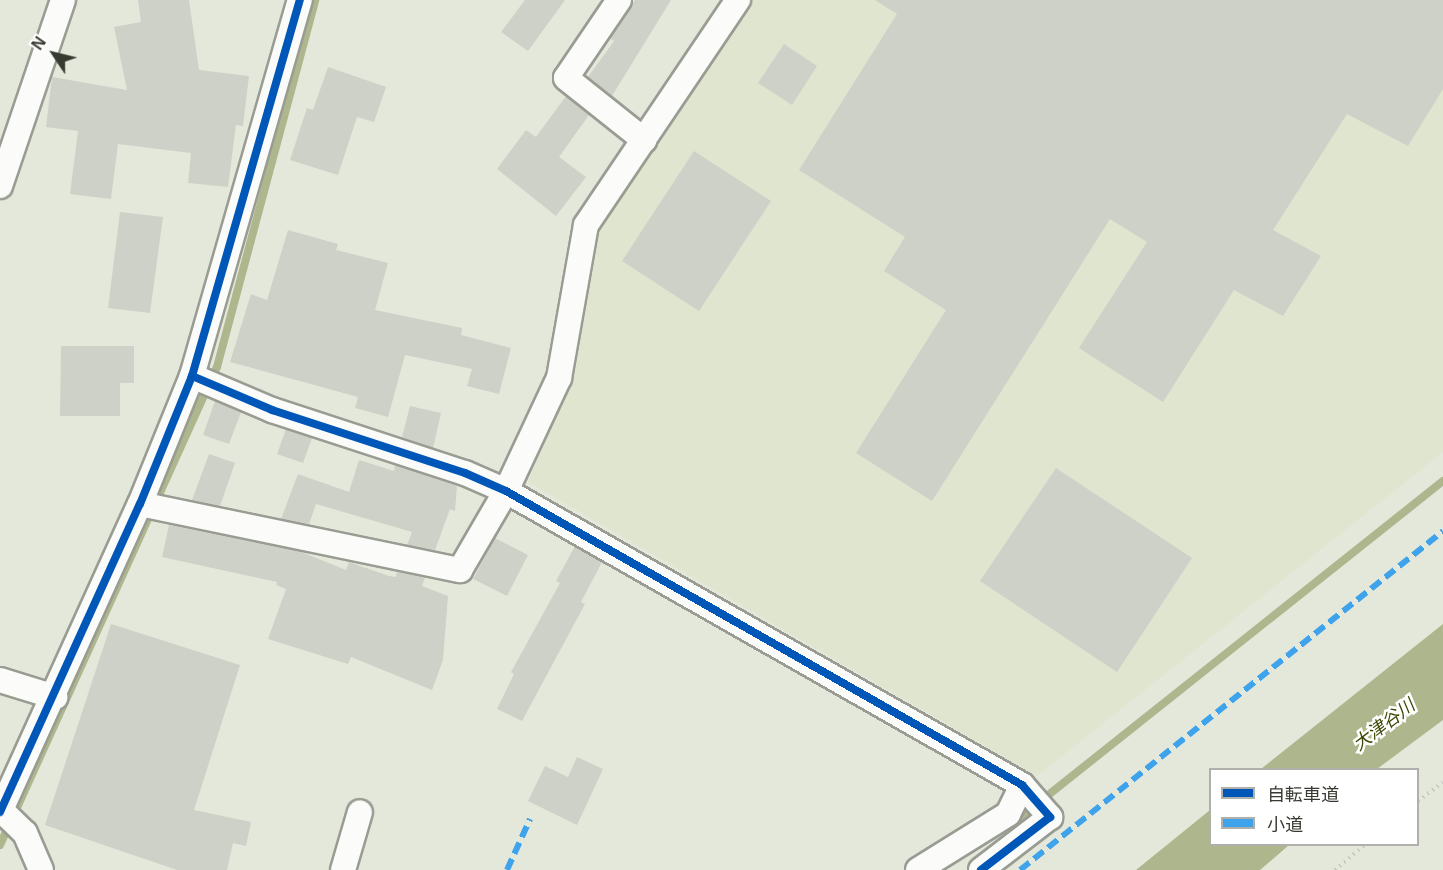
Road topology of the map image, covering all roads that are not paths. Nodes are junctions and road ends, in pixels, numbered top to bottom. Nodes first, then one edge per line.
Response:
1 (63, 0) edge
2 (300, 0) edge
3 (619, 0) edge
4 (738, 0) edge
5 (644, 140) junction
6 (0, 186) edge
7 (192, 376) junction
8 (506, 491) junction
9 (140, 504) junction
10 (0, 680) edge
11 (55, 697) junction
12 (1022, 785) junction
13 (0, 811) edge
14 (360, 812) dead end
15 (41, 870) edge
16 (343, 870) edge
17 (918, 870) edge
18 (981, 870) edge

1 - 6 street
2 - 7 street
3 - 5 street
4 - 5 street
5 - 8 street
7 - 8 street
7 - 9 street
8 - 9 street
8 - 12 street
9 - 11 street
10 - 11 street
11 - 13 street
12 - 17 street
12 - 18 street
13 - 15 street
14 - 16 street

